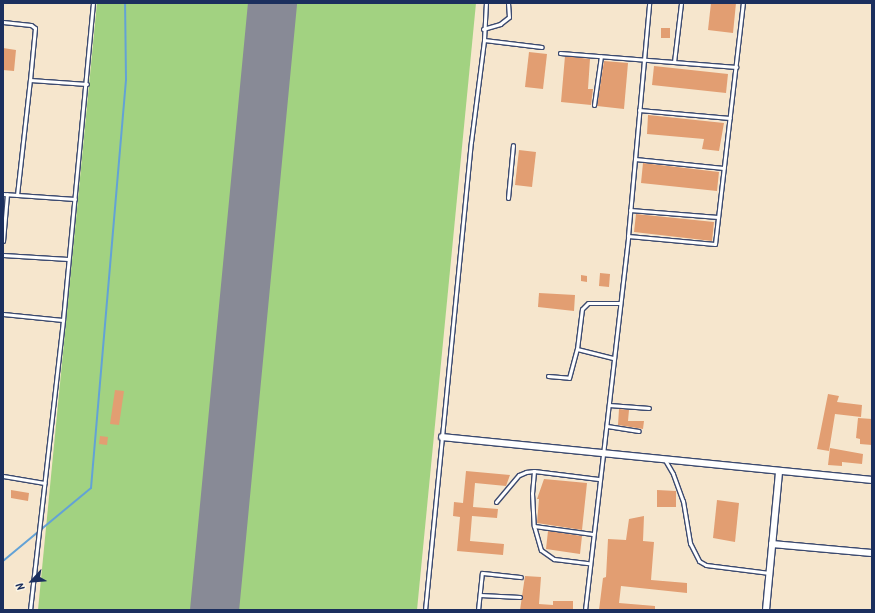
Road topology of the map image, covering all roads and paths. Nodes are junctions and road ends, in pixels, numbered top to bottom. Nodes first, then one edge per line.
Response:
1 (93, 3) edge
2 (486, 3) edge
3 (508, 3) edge
4 (649, 3) edge
5 (681, 3) edge
6 (743, 3) edge
7 (3, 22) edge
8 (483, 29) junction
9 (484, 40) junction
10 (542, 47) dead end
11 (560, 53) dead end
12 (601, 56) junction
13 (644, 60) junction
14 (674, 62) junction
15 (736, 67) junction
16 (30, 80) junction
17 (86, 84) junction
18 (594, 105) dead end
19 (639, 110) junction
20 (730, 118) junction
21 (513, 145) dead end
22 (635, 159) junction
23 (724, 168) junction
24 (5, 194) edge
25 (17, 195) junction
26 (508, 198) dead end
27 (75, 199) junction
28 (630, 210) junction
29 (718, 217) junction
30 (628, 236) junction
31 (3, 241) edge
32 (3, 254) edge
33 (68, 259) junction
34 (620, 303) junction
35 (3, 314) edge
36 (63, 320) junction
37 (577, 349) junction
38 (614, 358) junction
39 (548, 376) dead end
40 (609, 405) junction
41 (649, 408) dead end
42 (607, 426) junction
43 (638, 431) dead end
44 (442, 437) junction
45 (603, 455) junction
46 (665, 460) junction
47 (534, 471) junction
48 (779, 472) junction
49 (3, 476) edge
50 (599, 479) junction
51 (872, 480) edge
52 (44, 483) junction
53 (496, 502) dead end
54 (534, 526) junction
55 (592, 534) junction
56 (772, 544) junction
57 (872, 553) edge
58 (589, 563) junction
59 (769, 573) junction
60 (521, 577) dead end
61 (480, 595) junction
62 (520, 598) dead end
63 (30, 610) edge
64 (425, 610) edge
65 (478, 610) edge
66 (585, 610) edge
67 (766, 610) edge

1 - 17 lane
2 - 8 lane
3 - 8 lane
4 - 13 lane
5 - 14 lane
6 - 15 lane
7 - 16 lane
8 - 9 lane
9 - 10 lane
9 - 44 lane
11 - 12 lane
12 - 13 lane
12 - 18 lane
13 - 14 lane
13 - 19 lane
14 - 15 lane
15 - 20 lane
16 - 17 lane
16 - 25 lane
17 - 27 lane
19 - 20 lane
19 - 22 lane
20 - 23 lane
21 - 26 lane
22 - 23 lane
22 - 28 lane
23 - 29 lane
24 - 25 lane
24 - 31 lane
25 - 27 lane
27 - 33 lane
28 - 29 lane
28 - 30 lane
29 - 30 lane
30 - 34 lane
32 - 33 lane
33 - 36 lane
34 - 37 lane
34 - 38 lane
35 - 36 lane
36 - 52 lane
37 - 38 lane
37 - 39 lane
38 - 40 lane
40 - 41 lane
40 - 42 lane
42 - 43 lane
42 - 45 lane
44 - 45 street
44 - 64 lane
45 - 46 street
45 - 50 lane
46 - 48 street
46 - 59 lane
47 - 50 lane
47 - 53 lane
47 - 54 lane
48 - 51 street
48 - 56 street
49 - 52 lane
50 - 55 lane
52 - 63 lane
54 - 55 lane
54 - 58 lane
55 - 58 lane
56 - 57 street
56 - 59 street
58 - 66 lane
59 - 67 street
60 - 61 lane
61 - 62 lane
61 - 65 lane

